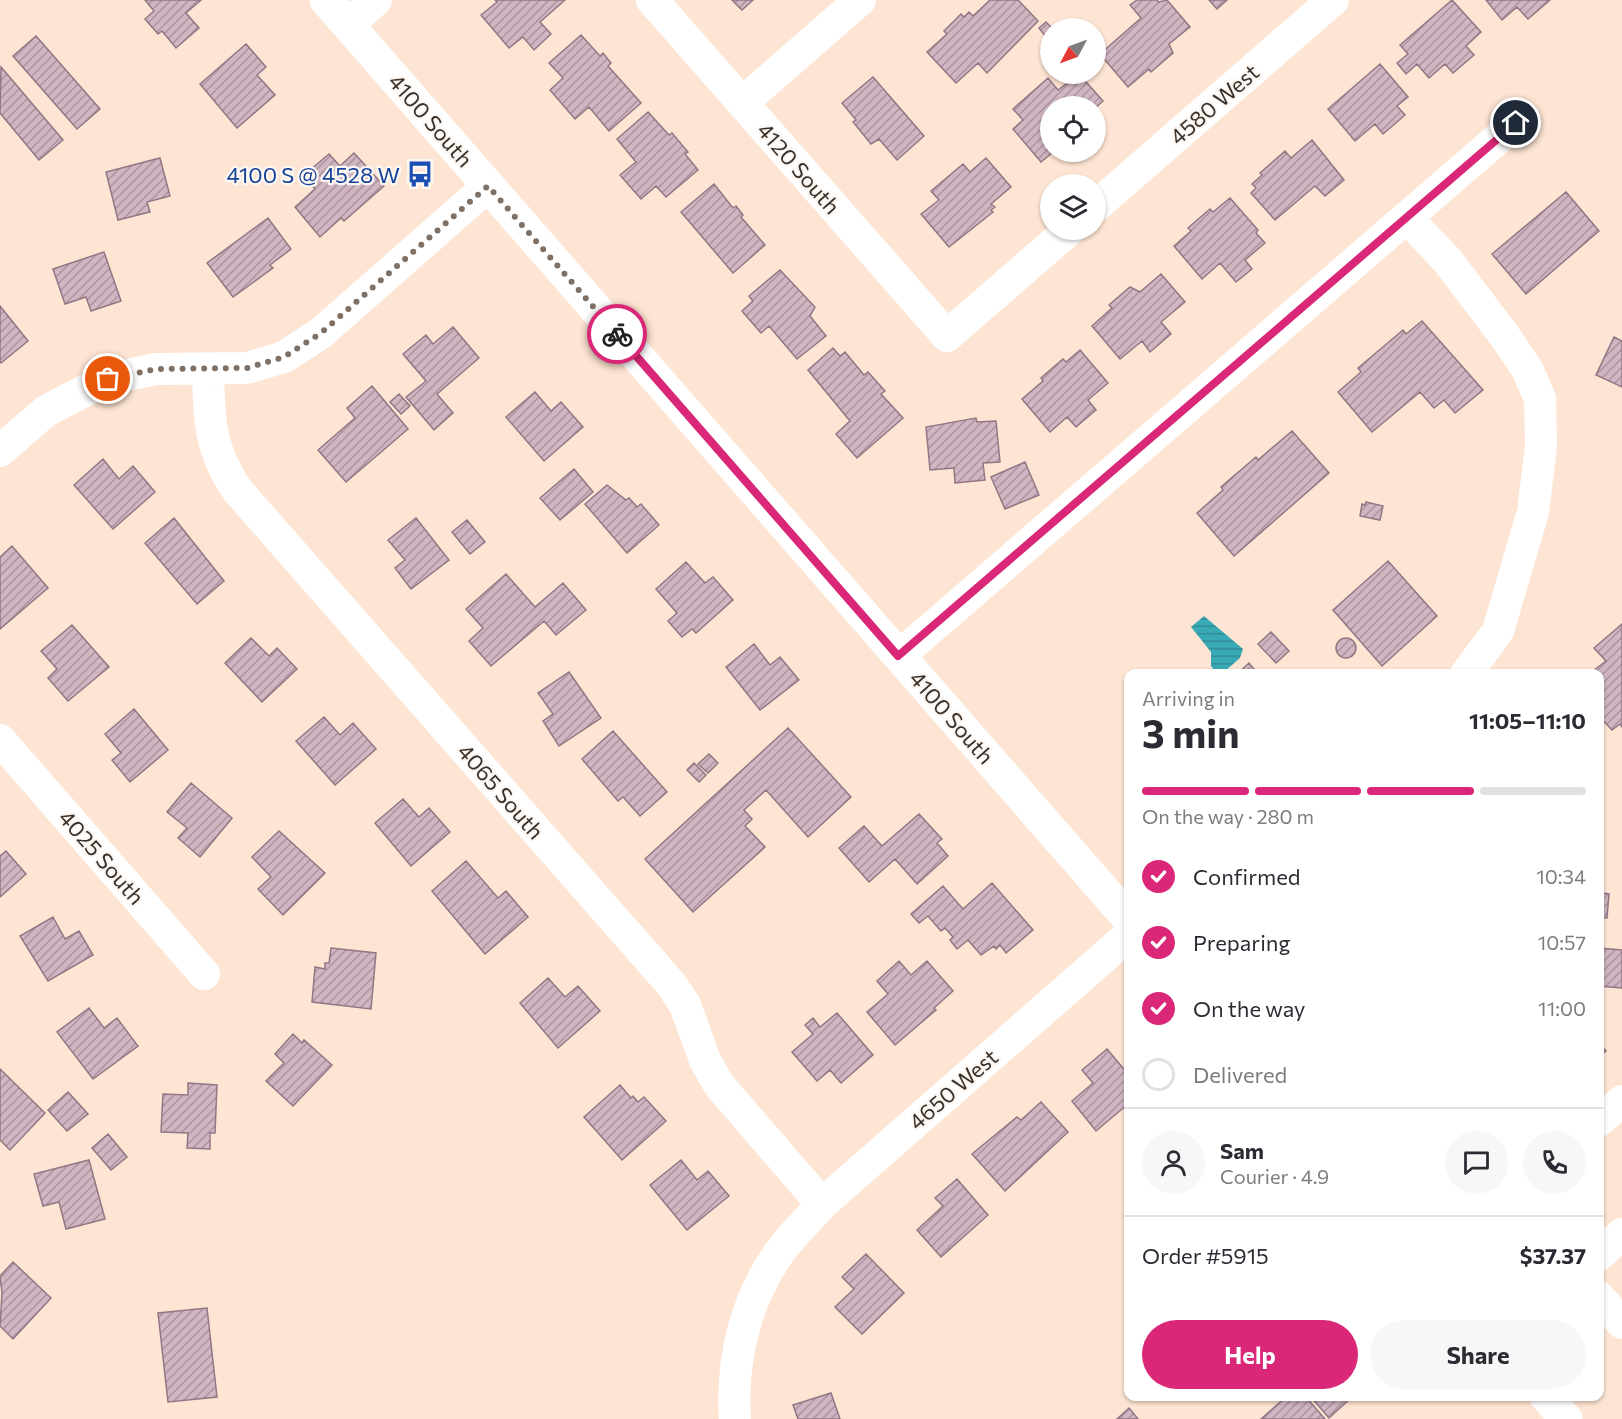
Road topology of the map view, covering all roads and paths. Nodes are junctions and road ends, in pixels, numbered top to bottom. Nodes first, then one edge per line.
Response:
1 (326, 0) edge
2 (376, 0) edge
3 (652, 0) edge
4 (860, 0) edge
5 (1333, 0) edge
6 (348, 25) junction
7 (742, 103) junction
8 (1516, 123) dead end
9 (488, 186) junction
10 (1106, 197) edge
11 (1407, 218) junction
12 (1058, 240) edge
13 (208, 370) junction
14 (0, 451) edge
15 (898, 656) junction
16 (1470, 669) edge
17 (0, 740) edge
18 (1124, 913) edge
19 (1124, 940) edge
20 (204, 974) dead end
21 (1622, 1101) edge
22 (1604, 1117) edge
23 (822, 1204) junction
24 (1622, 1234) edge
25 (1604, 1250) edge
26 (1604, 1303) edge
27 (1622, 1323) edge
28 (1550, 1401) edge
29 (735, 1419) edge
30 (1566, 1419) edge

1 - 6 main road, 4100 South
2 - 6 street
3 - 7 street, 4120 South
4 - 7 street
5 - 10 street, 4580 West
6 - 9 main road, 4100 South
7 - 12 street, 4120 South
8 - 11 street
9 - 13 street
9 - 15 main road, 4100 South
11 - 15 street
11 - 16 street
13 - 14 street
13 - 23 street, 4065 South
15 - 18 main road, 4100 South
17 - 20 street, 4025 South
19 - 23 street, 4650 West
21 - 22 street
23 - 29 street, 4650 West
24 - 25 street
26 - 27 street
28 - 30 main road

